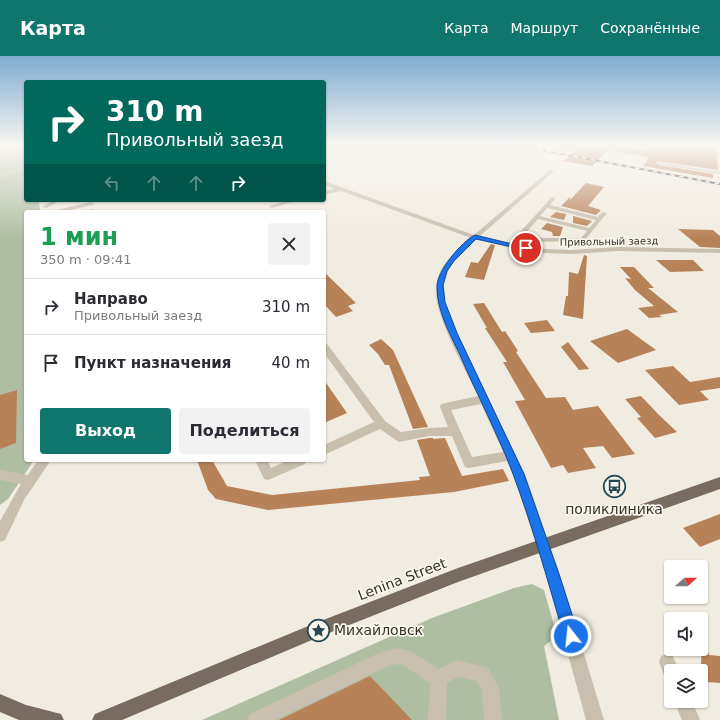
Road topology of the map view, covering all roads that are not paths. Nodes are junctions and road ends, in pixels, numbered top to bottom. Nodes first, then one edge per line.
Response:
1 (545, 177) edge
2 (326, 184) edge
3 (341, 189) junction
4 (326, 193) edge
5 (552, 199) dead end
6 (55, 202) edge
7 (288, 202) edge
8 (92, 204) dead end
9 (272, 206) dead end
10 (546, 206) junction
11 (45, 209) edge
12 (61, 210) edge
13 (604, 213) dead end
14 (536, 217) junction
15 (599, 219) junction
16 (591, 230) junction
17 (475, 237) junction
18 (516, 240) junction
19 (510, 246) junction
20 (720, 251) edge
21 (326, 349) edge
22 (484, 399) junction
23 (382, 424) junction
24 (455, 431) junction
25 (326, 449) edge
26 (510, 456) junction
27 (44, 462) edge
28 (262, 462) edge
29 (297, 462) edge
30 (0, 475) edge
31 (31, 481) junction
32 (720, 483) edge
33 (20, 496) junction
34 (0, 518) edge
35 (0, 535) edge
36 (543, 544) junction
37 (439, 679) junction
38 (0, 703) edge
39 (686, 708) edge
40 (55, 720) edge
41 (101, 720) edge
42 (256, 720) edge
43 (437, 720) edge
44 (493, 720) edge
45 (595, 720) edge
46 (691, 720) edge

1 - 17 street
2 - 3 street, Привольный заезд
3 - 4 street
3 - 17 street, Привольный заезд
5 - 10 street
6 - 11 street
7 - 9 street
8 - 12 street
10 - 14 street
10 - 15 street
13 - 15 street
14 - 16 street
14 - 18 street
15 - 16 street
16 - 18 street
17 - 19 street, Привольный заезд
17 - 22 street
18 - 19 street
19 - 20 street, Привольный заезд
21 - 23 street
22 - 24 street
22 - 26 street
23 - 24 street
23 - 25 street
24 - 26 street
26 - 36 street
27 - 31 street
28 - 29 street
30 - 31 street
31 - 33 street
32 - 36 main road, Lenina Street
33 - 34 street
33 - 35 street
36 - 41 main road, Lenina Street
36 - 45 street
37 - 42 street
37 - 43 street
37 - 44 street
38 - 40 main road
39 - 46 street

